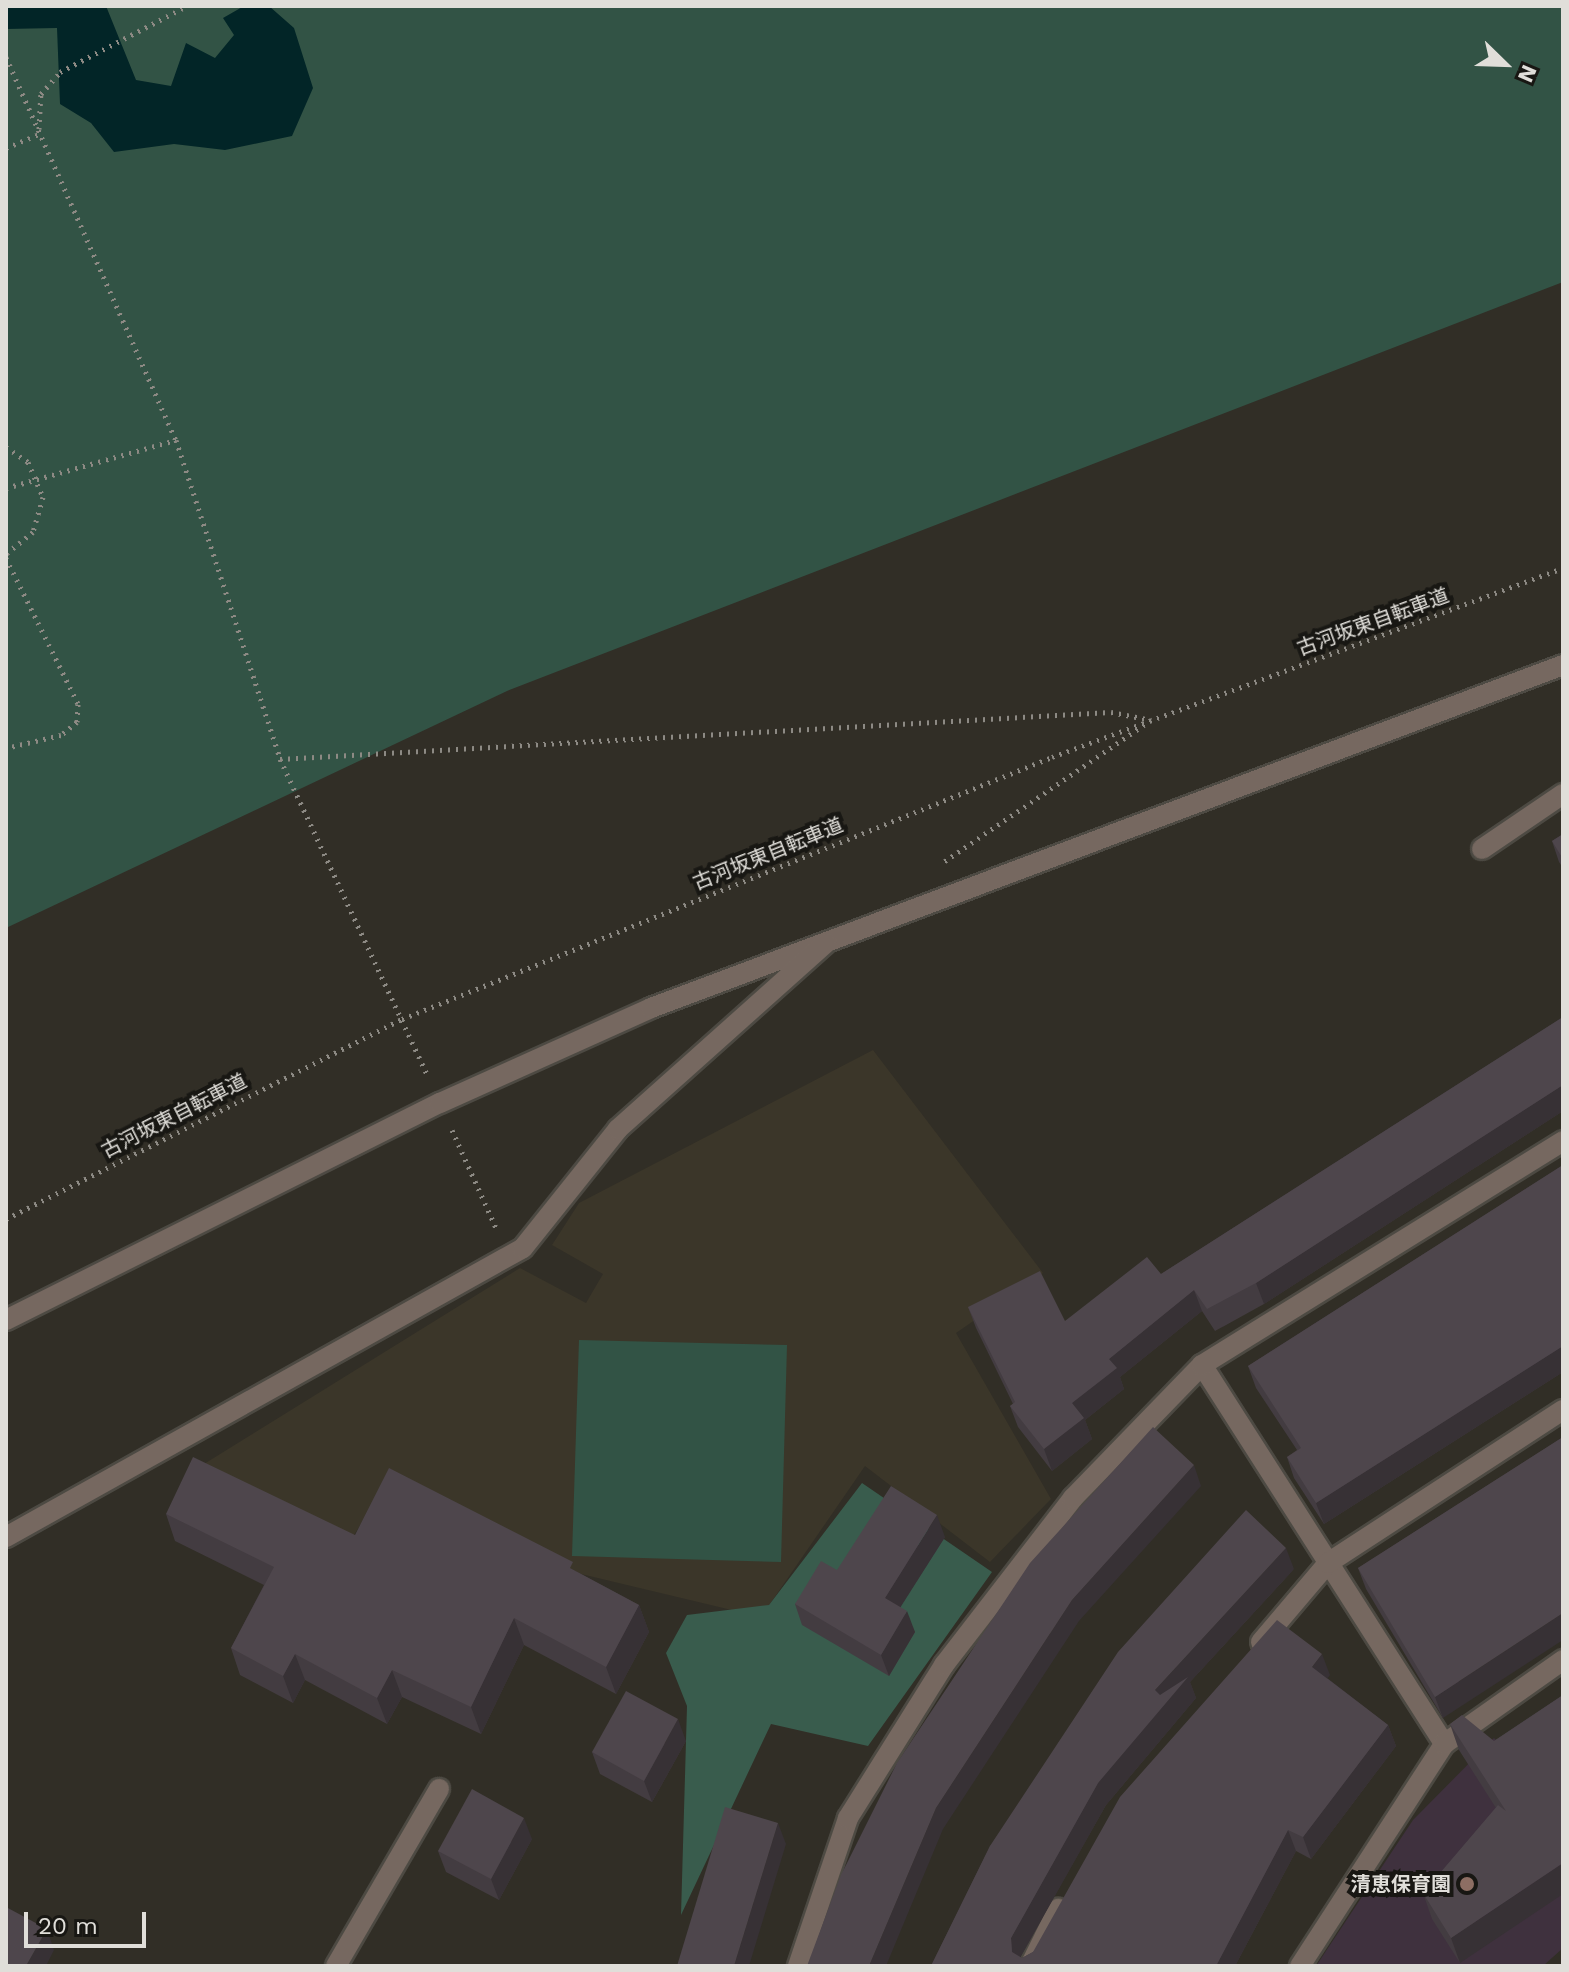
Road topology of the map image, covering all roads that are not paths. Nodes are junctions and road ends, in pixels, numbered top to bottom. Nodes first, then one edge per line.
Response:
1 (1563, 665) edge
2 (1563, 794) edge
3 (1482, 849) dead end
4 (835, 935) junction
5 (1563, 1141) edge
6 (6, 1320) edge
7 (1202, 1365) junction
8 (1563, 1410) edge
9 (6, 1537) edge
10 (1328, 1563) junction
11 (1248, 1657) edge
12 (1563, 1660) edge
13 (1444, 1744) junction
14 (439, 1789) dead end
15 (1069, 1892) edge
16 (336, 1966) edge
17 (798, 1966) edge
18 (1030, 1966) edge
19 (1300, 1966) edge

1 - 4 street
2 - 3 street
4 - 6 street
4 - 9 street
5 - 7 street
7 - 10 street
7 - 17 street
8 - 10 street
10 - 11 street
10 - 13 street
12 - 13 street
13 - 19 street
14 - 16 street
15 - 18 street

